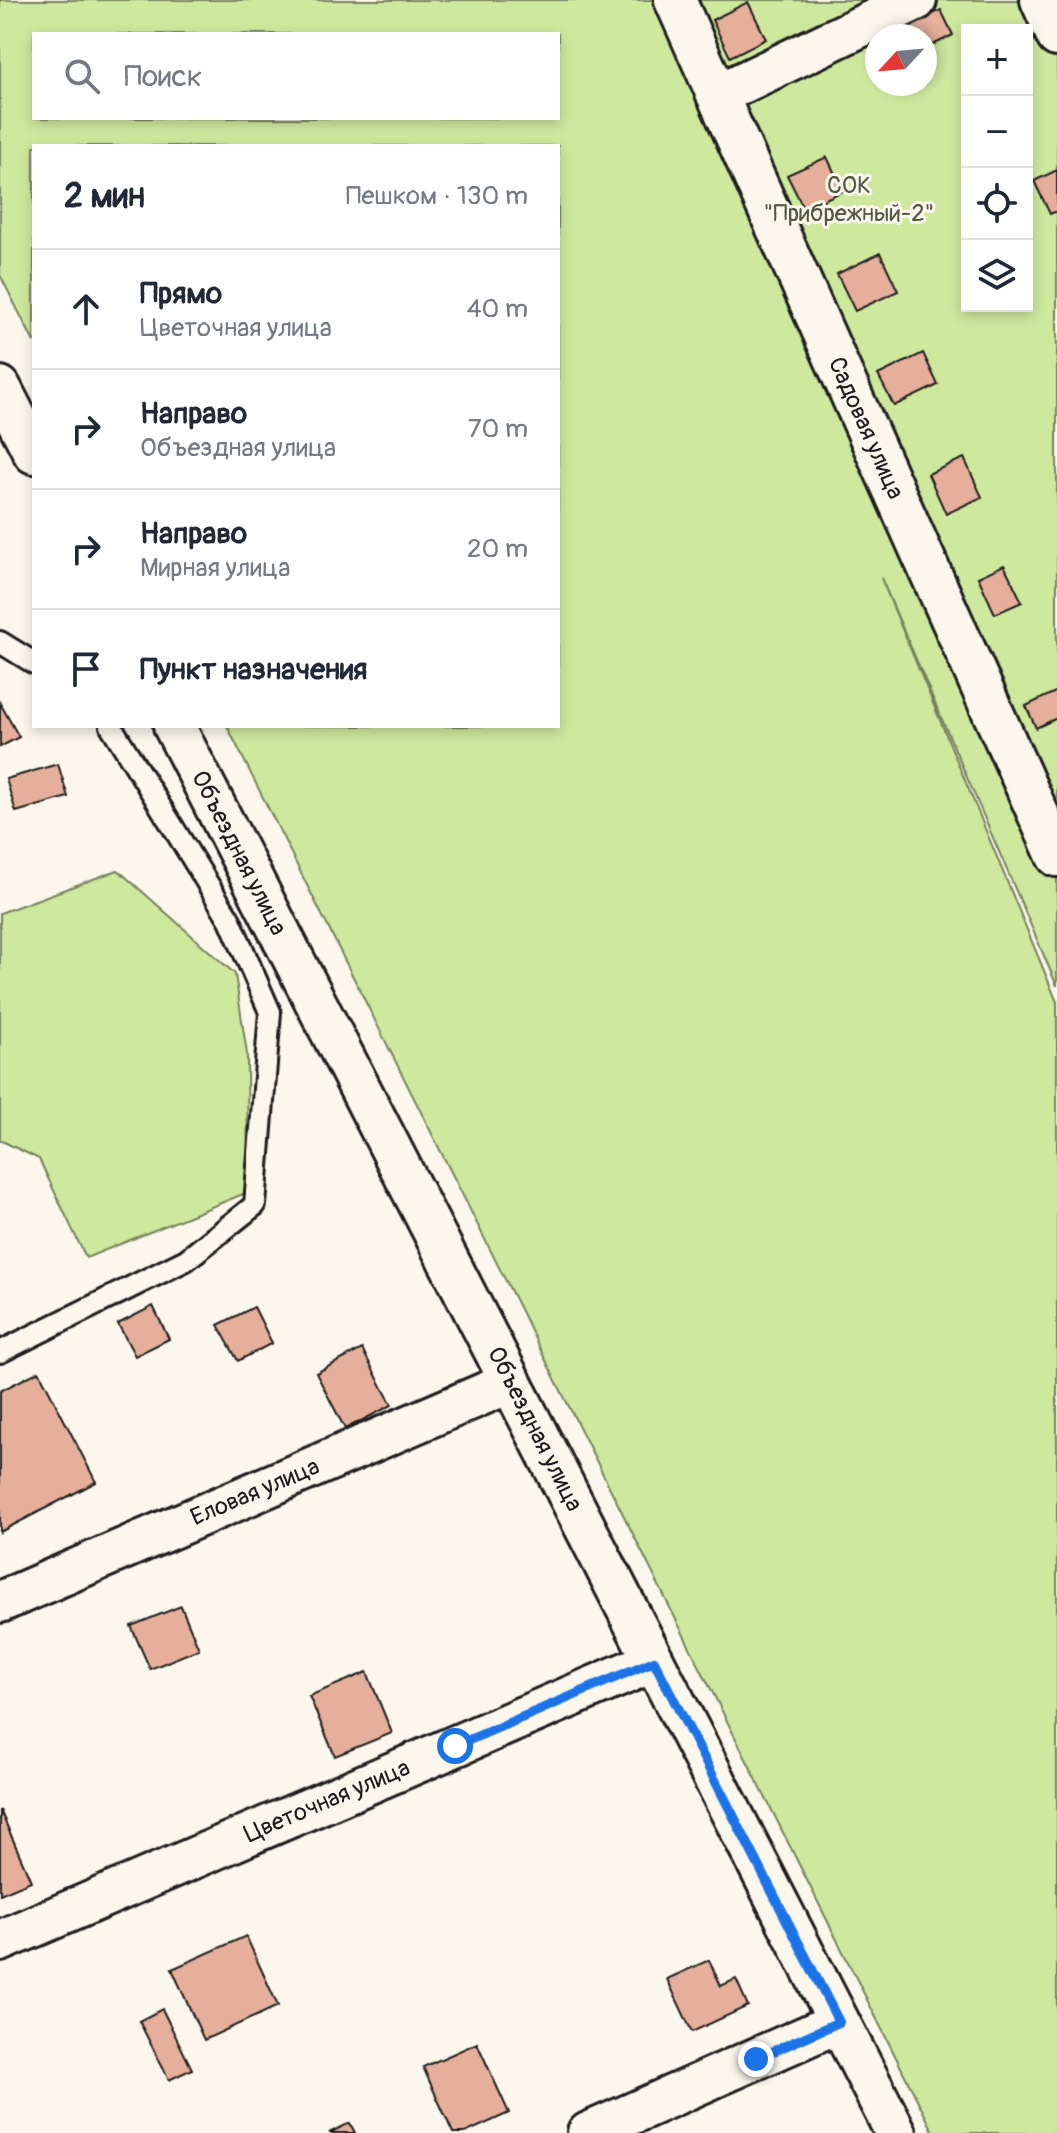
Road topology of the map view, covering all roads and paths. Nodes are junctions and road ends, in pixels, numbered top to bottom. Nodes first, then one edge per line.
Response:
1 (675, 0) edge
2 (916, 0) edge
3 (1041, 0) edge
4 (1057, 36) edge
5 (717, 95) junction
6 (0, 387) edge
7 (32, 449) edge
8 (0, 642) edge
9 (32, 662) edge
10 (112, 728) edge
11 (175, 728) edge
12 (1057, 856) edge
13 (0, 1352) edge
14 (511, 1382) junction
15 (0, 1602) edge
16 (654, 1661) junction
17 (0, 1941) edge
18 (839, 2022) junction
19 (588, 2133) edge
20 (896, 2133) edge

1 - 5 street, Садовая улица
2 - 5 street
3 - 4 street
5 - 12 street, Садовая улица
6 - 7 street
8 - 9 lane
10 - 13 lane
11 - 14 street, Объездная улица
14 - 15 street, Еловая улица
14 - 16 street, Объездная улица
16 - 17 street, Цветочная улица
16 - 18 street, Объездная улица
18 - 19 street
18 - 20 street, Объездная улица

